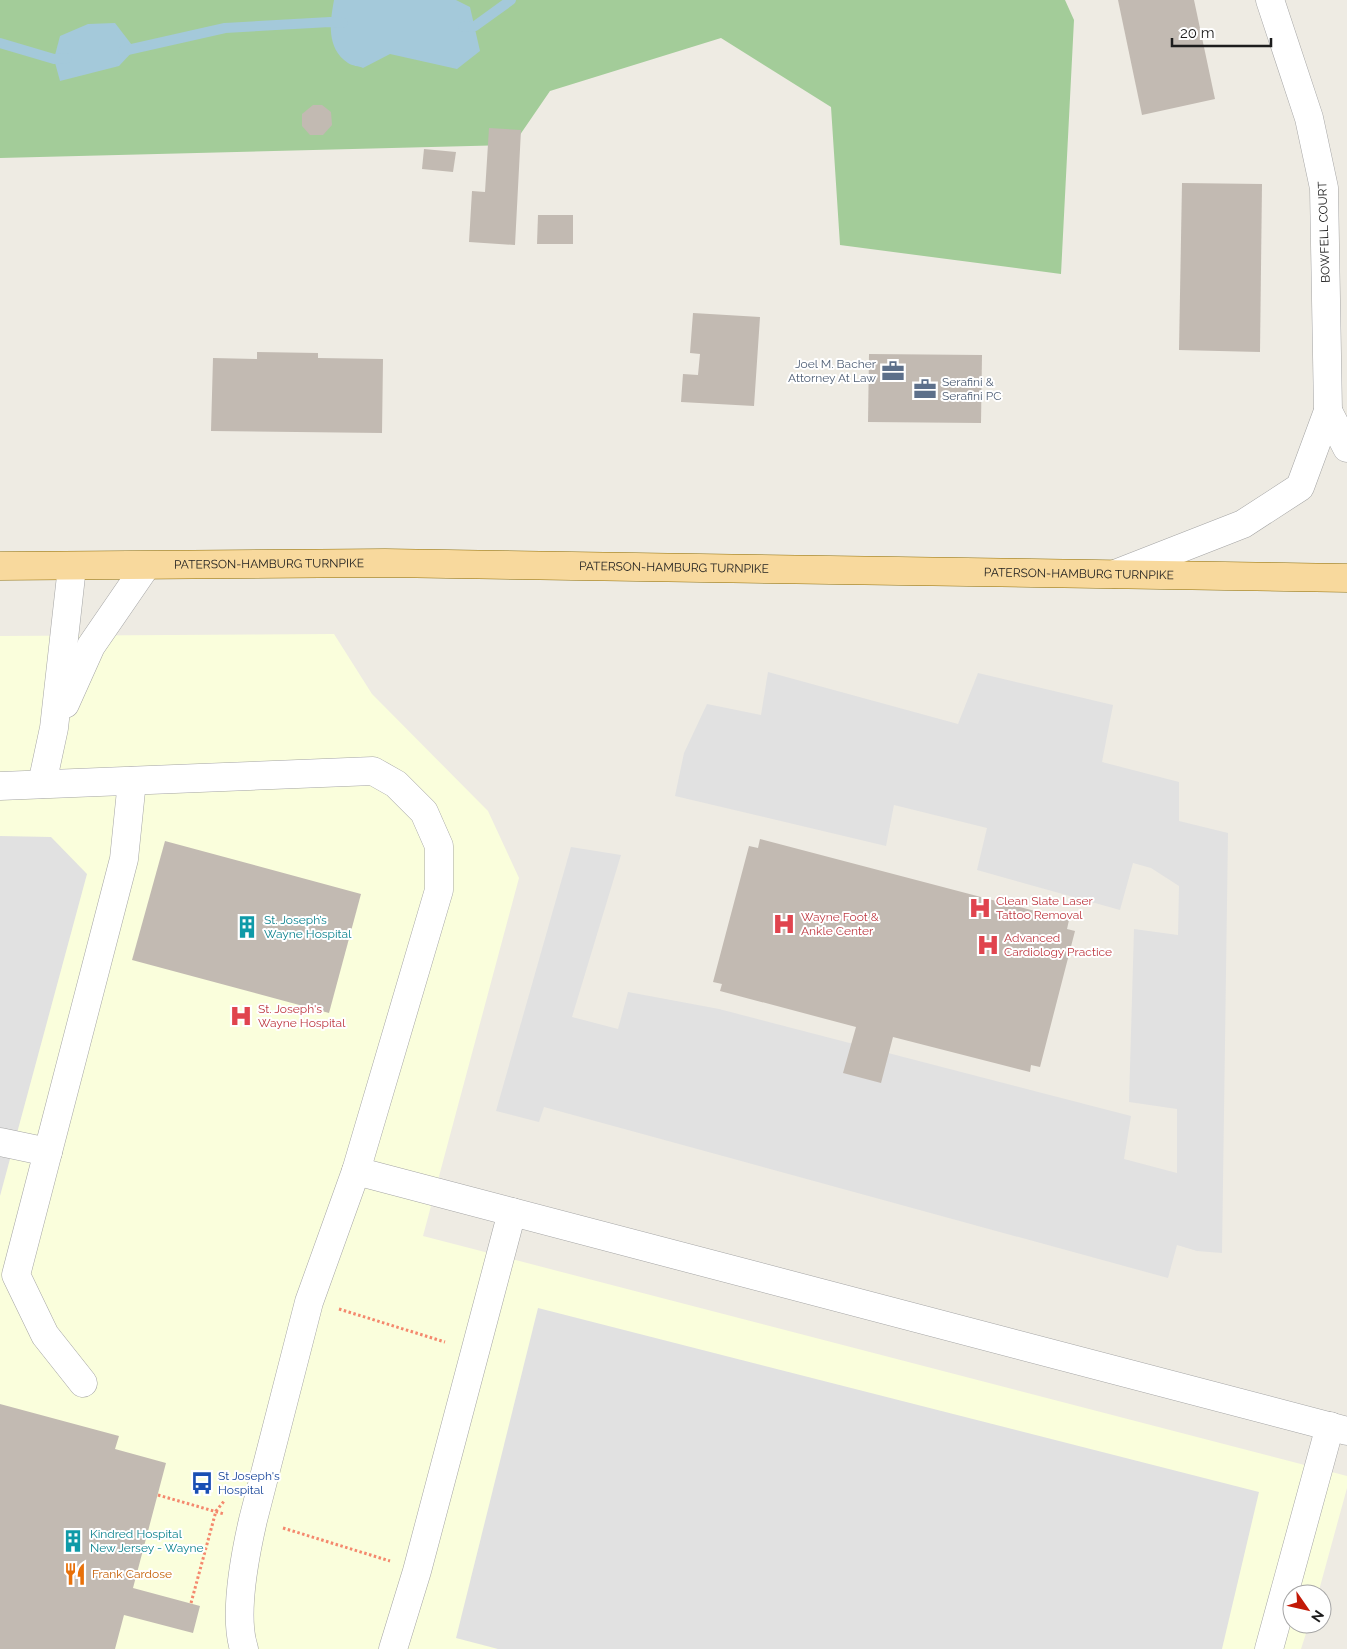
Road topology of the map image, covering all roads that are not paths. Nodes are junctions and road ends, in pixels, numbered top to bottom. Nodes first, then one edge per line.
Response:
1 (1270, 0) edge
2 (1328, 411) junction
3 (1347, 448) edge
4 (0, 566) edge
5 (72, 566) junction
6 (146, 566) junction
7 (1115, 574) junction
8 (1347, 578) edge
9 (54, 728) junction
10 (132, 781) junction
11 (42, 784) junction
12 (0, 786) edge
13 (0, 1142) edge
14 (48, 1152) junction
15 (356, 1171) junction
16 (512, 1212) junction
17 (83, 1383) dead end
18 (1338, 1429) edge
19 (244, 1649) edge
20 (392, 1649) edge
21 (1269, 1649) edge

1 - 2 street, BOWFELL COURT
2 - 3 street, BOWFELL COURT
2 - 7 street, BOWFELL COURT
4 - 5 main road, PATERSON-HAMBURG TURNPIKE
5 - 6 main road, PATERSON-HAMBURG TURNPIKE
5 - 9 street
6 - 7 main road, PATERSON-HAMBURG TURNPIKE
6 - 9 street
7 - 8 main road, PATERSON-HAMBURG TURNPIKE
9 - 11 street
10 - 11 street
10 - 14 street
10 - 15 street
11 - 12 street
13 - 14 street
14 - 17 street
15 - 16 street
15 - 19 street
16 - 18 street
16 - 20 street
18 - 21 street

